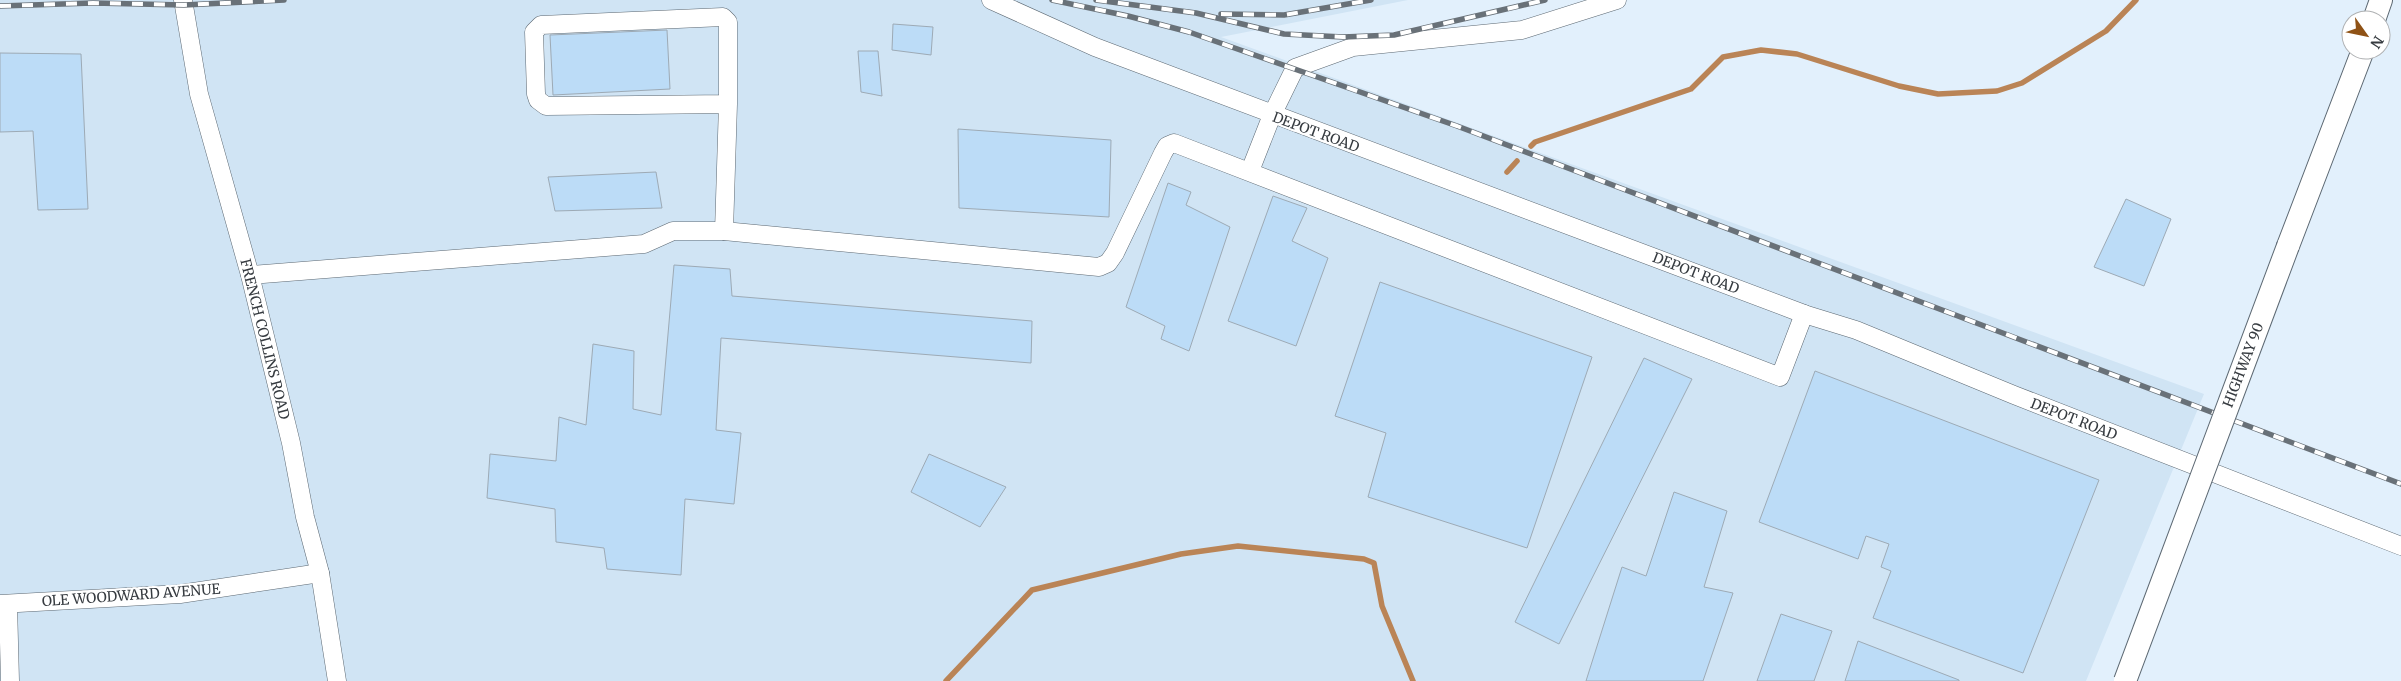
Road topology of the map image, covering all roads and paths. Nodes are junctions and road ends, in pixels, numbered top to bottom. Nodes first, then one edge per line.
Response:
1 (183, 0) edge
2 (991, 0) edge
3 (1617, 0) edge
4 (2359, 60) edge
5 (728, 104) junction
6 (1272, 115) junction
7 (1250, 172) junction
8 (724, 231) junction
9 (250, 275) junction
10 (1804, 314) junction
11 (2401, 546) edge
12 (320, 573) junction
13 (4, 604) edge
14 (10, 681) edge
15 (337, 681) edge
16 (2125, 681) edge

1 - 9 street, FRENCH COLLINS ROAD
2 - 6 street, DEPOT ROAD
3 - 6 street
4 - 16 main road, HIGHWAY 90, bridge
5 - 5 street
5 - 8 street
6 - 7 street
6 - 10 street, DEPOT ROAD
7 - 8 street
7 - 10 street
8 - 9 street
9 - 12 street, FRENCH COLLINS ROAD
10 - 11 street, DEPOT ROAD
12 - 13 street, OLE WOODWARD AVENUE
12 - 15 street, FRENCH COLLINS ROAD
13 - 14 street

